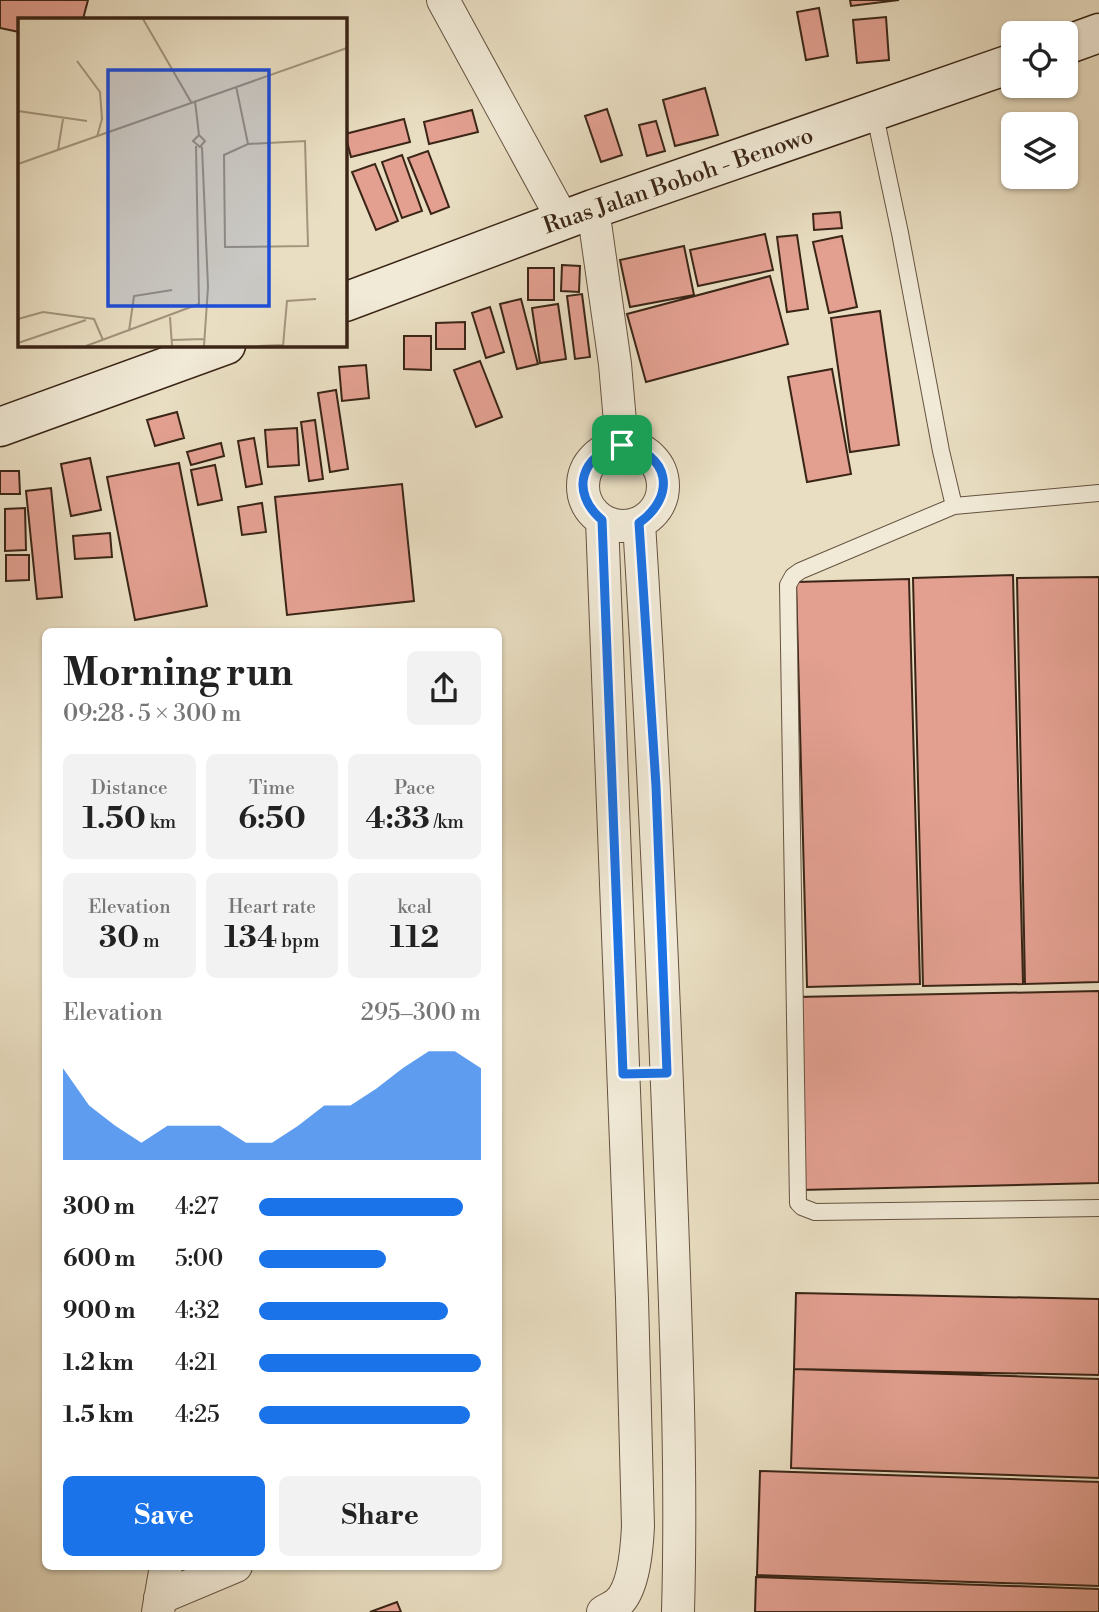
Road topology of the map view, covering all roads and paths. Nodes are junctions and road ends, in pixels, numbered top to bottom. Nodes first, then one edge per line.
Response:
1 (443, 0) edge
2 (1099, 33) edge
3 (1078, 41) edge
4 (1001, 67) edge
5 (874, 111) junction
6 (578, 215) junction
7 (346, 302) edge
8 (223, 346) edge
9 (0, 427) edge
10 (622, 445) junction
11 (1099, 493) edge
12 (954, 506) junction
13 (602, 520) junction
14 (639, 523) junction
15 (667, 1073) junction
16 (623, 1074) junction
17 (1099, 1208) edge
18 (633, 1564) junction
19 (679, 1567) junction
20 (165, 1570) edge
21 (228, 1570) edge
22 (159, 1605) edge
23 (611, 1607) edge
24 (678, 1612) edge

1 - 6 street
2 - 3 main road
4 - 5 main road, Ruas Jalan Boboh - Benowo
5 - 6 main road, Ruas Jalan Boboh - Benowo
5 - 12 lane
6 - 7 main road, Ruas Jalan Boboh - Benowo
6 - 10 street
8 - 9 main road
10 - 13 street
10 - 14 street
11 - 12 lane
12 - 17 lane
13 - 14 street
13 - 16 street
14 - 15 street
15 - 16 street
15 - 19 street
16 - 18 street
18 - 19 street
18 - 23 street
19 - 24 street
20 - 22 street
21 - 22 street

